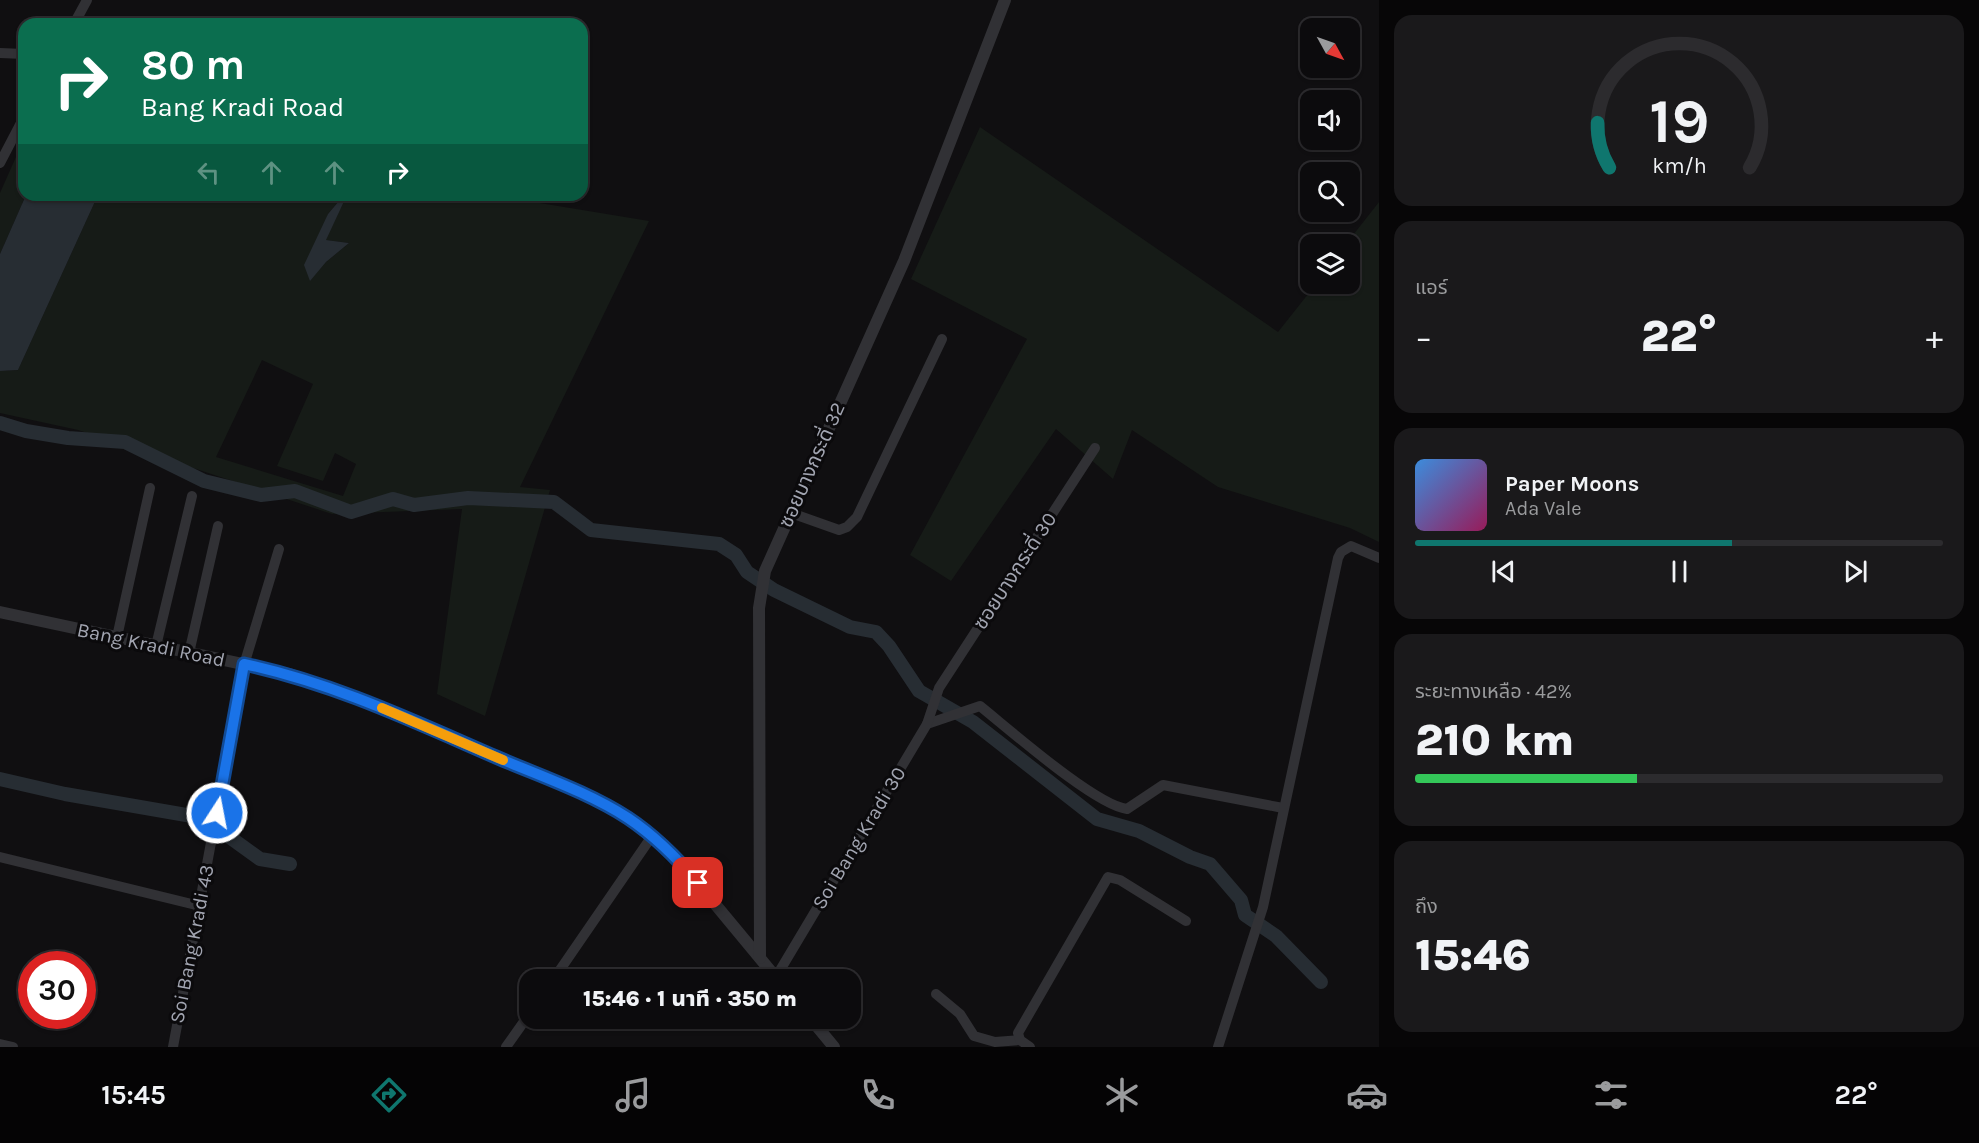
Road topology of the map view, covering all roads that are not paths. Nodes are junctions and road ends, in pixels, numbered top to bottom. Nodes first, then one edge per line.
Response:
1 (87, 0) edge
2 (1005, 0) edge
3 (77, 18) edge
4 (0, 54) edge
5 (18, 54) edge
6 (18, 125) edge
7 (5, 143) edge
8 (0, 163) edge
9 (942, 339) dead end
10 (1095, 448) dead end
11 (150, 488) dead end
12 (192, 496) dead end
13 (791, 513) junction
14 (218, 526) dead end
15 (279, 549) dead end
16 (1379, 558) edge
17 (0, 612) edge
18 (117, 637) junction
19 (156, 646) junction
20 (189, 653) junction
21 (244, 664) junction
22 (938, 692) joint
23 (927, 724) junction
24 (1283, 808) junction
25 (652, 836) junction
26 (0, 857) edge
27 (200, 906) junction
28 (1186, 921) dead end
29 (760, 958) junction
30 (561, 969) edge
31 (769, 969) edge
32 (782, 969) edge
33 (936, 994) dead end
34 (519, 1029) edge
35 (819, 1029) edge
36 (1020, 1040) junction
37 (0, 1044) edge
38 (13, 1047) edge
39 (173, 1047) edge
40 (506, 1047) edge
41 (834, 1047) edge
42 (1030, 1047) edge
43 (1218, 1047) edge

1 - 3 street
2 - 13 street, ซอยบางกระดี่ 32
4 - 5 street
6 - 7 street
7 - 8 street
9 - 13 street
10 - 22 street, ซอยบางกระดี่ 30
11 - 18 street
12 - 19 street
13 - 29 street, ซอยบางกระดี่ 32
14 - 20 street
15 - 21 street, Soi Bang Kradi 43
16 - 24 street
17 - 18 street, Bang Kradi Road
18 - 19 street, Bang Kradi Road
19 - 20 street, Bang Kradi Road
20 - 21 street, Bang Kradi Road
21 - 25 street, Bang Kradi Road
21 - 27 street, Soi Bang Kradi 43
22 - 23 street, Soi Bang Kradi 30
23 - 24 street
23 - 32 street, Soi Bang Kradi 30
24 - 43 street
25 - 29 street, Bang Kradi Road
25 - 30 street
26 - 27 street
27 - 39 street, Soi Bang Kradi 43
28 - 36 street
29 - 31 street, Bang Kradi Road
33 - 36 street
34 - 40 street
35 - 41 street
36 - 42 street
37 - 38 street

